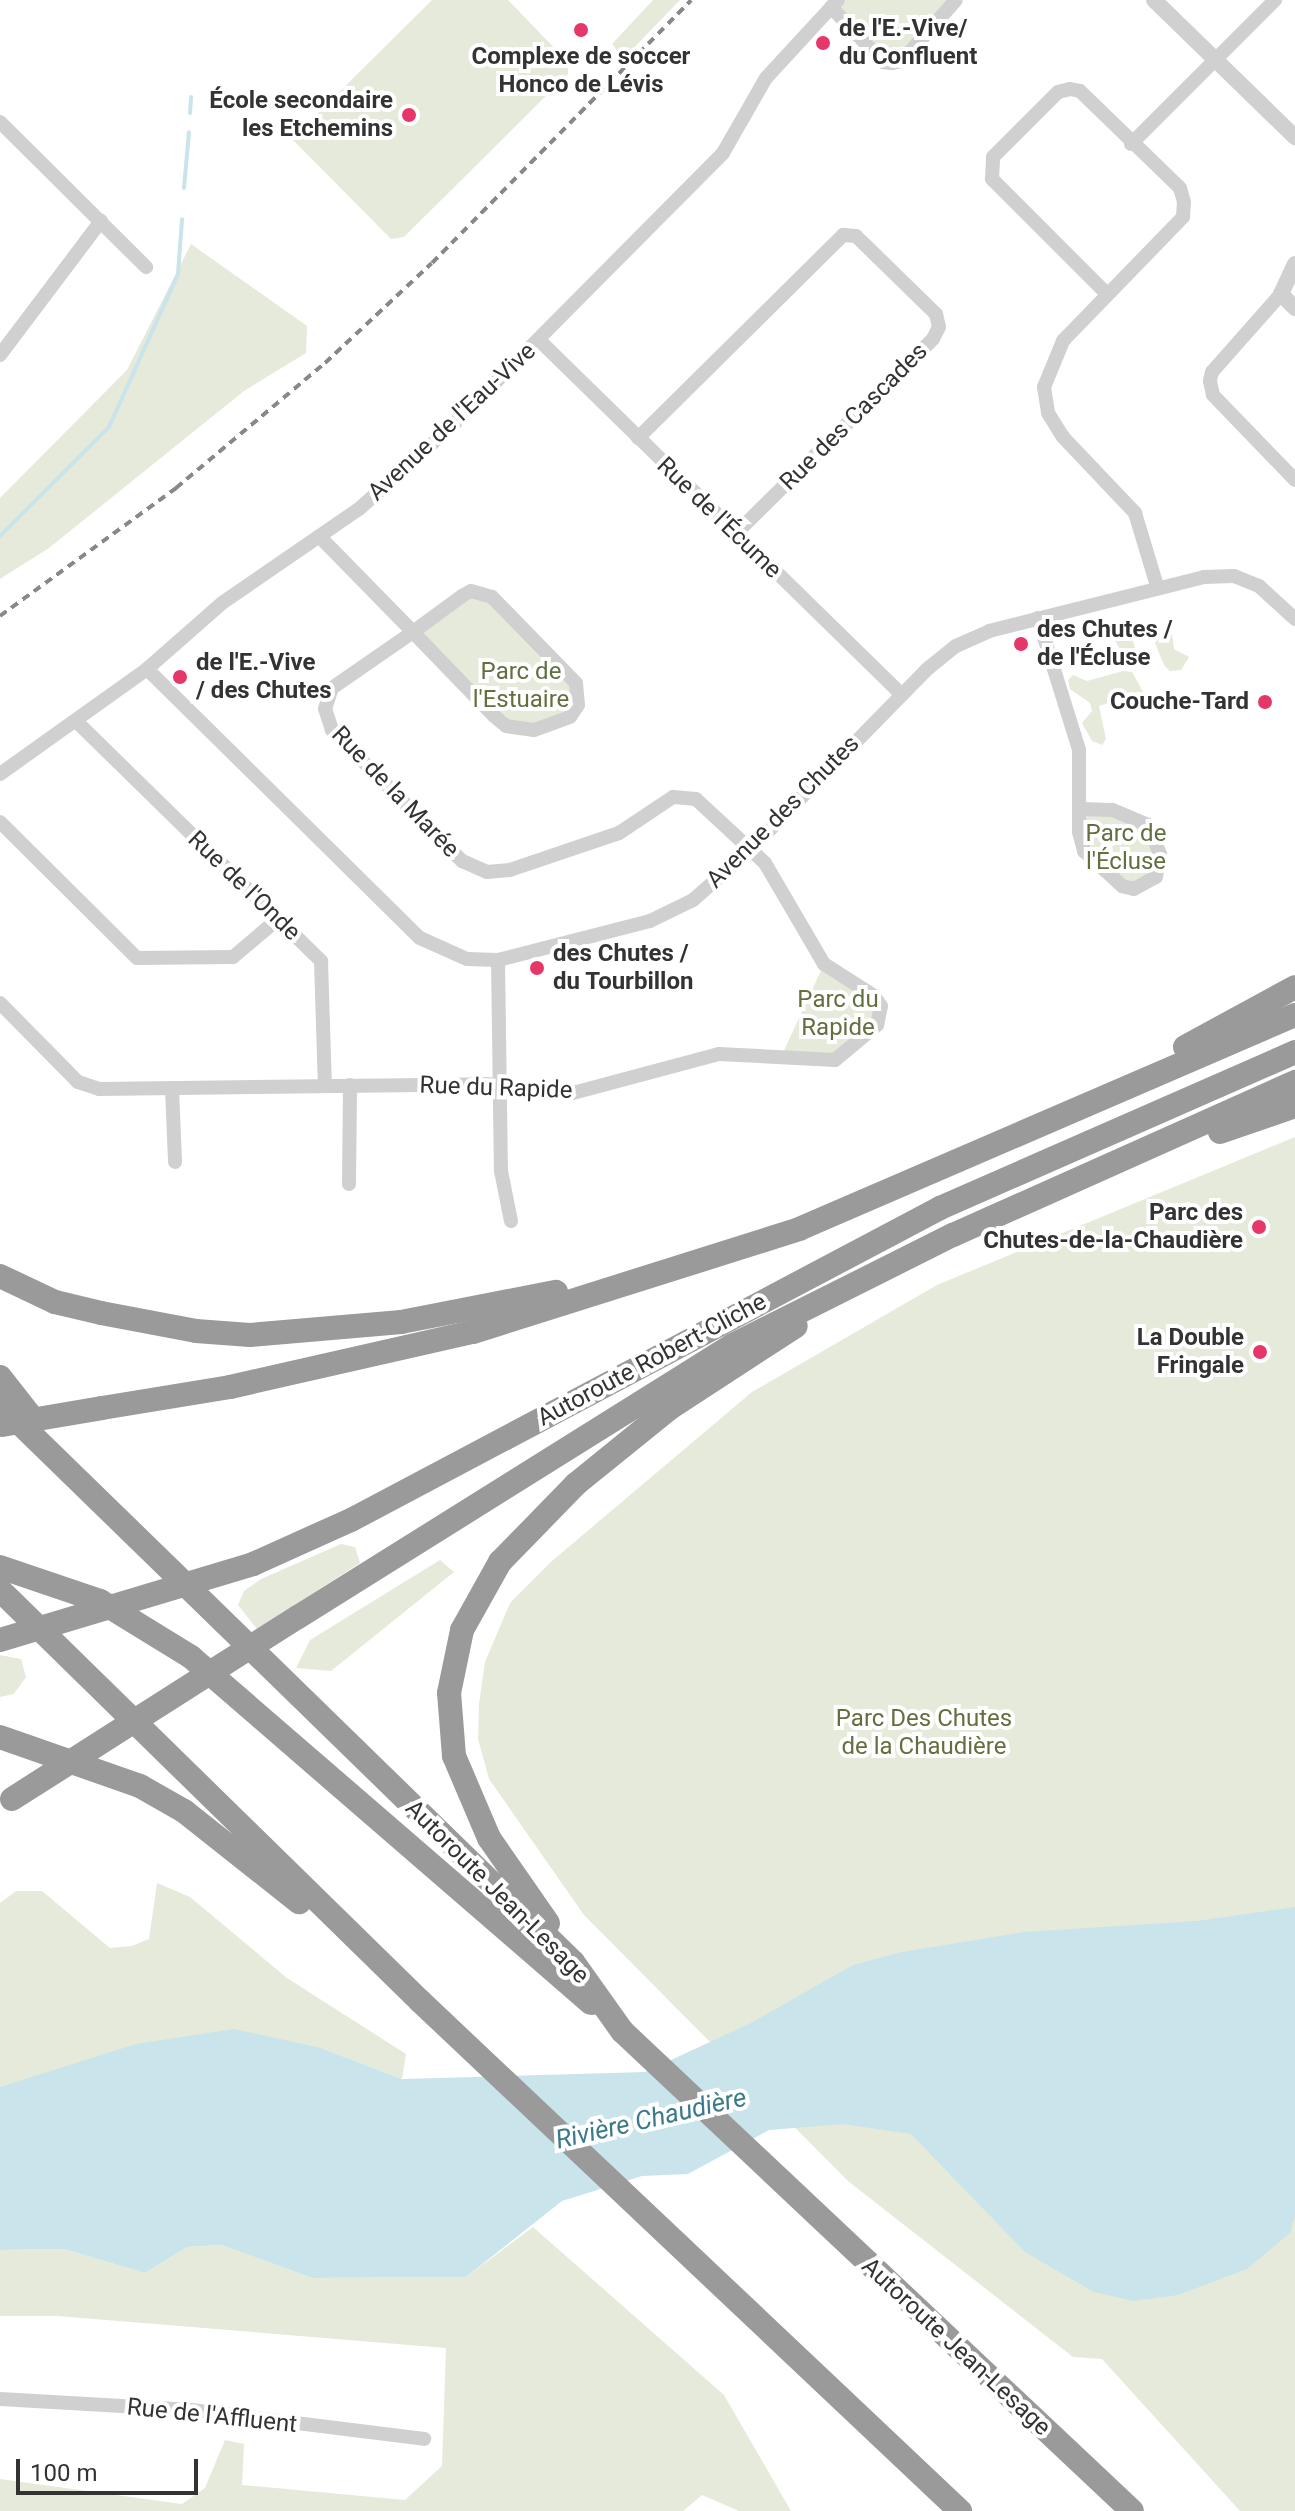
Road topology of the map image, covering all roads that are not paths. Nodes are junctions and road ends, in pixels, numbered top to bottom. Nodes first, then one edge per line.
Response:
1 (956, 0) edge
2 (1154, 0) edge
3 (1275, 0) edge
4 (834, 4) edge
5 (1215, 58) junction
6 (0, 122) edge
7 (1295, 137) edge
8 (1131, 144) junction
9 (101, 221) junction
10 (1295, 264) edge
11 (146, 267) dead end
12 (1107, 294) junction
13 (1281, 294) junction
14 (1295, 308) edge
15 (539, 340) junction
16 (0, 355) edge
17 (638, 438) junction
18 (1295, 480) edge
19 (735, 534) junction
20 (319, 536) junction
21 (1157, 586) junction
22 (1038, 618) junction
23 (1295, 619) edge
24 (413, 632) junction
25 (147, 669) junction
26 (901, 694) junction
27 (77, 722) junction
28 (0, 774) edge
29 (1080, 809) junction
30 (0, 822) edge
31 (751, 849) junction
32 (278, 919) junction
33 (498, 960) junction
34 (1295, 987) edge
35 (0, 1003) edge
36 (1295, 1015) edge
37 (1295, 1052) edge
38 (1295, 1082) edge
39 (350, 1085) junction
40 (504, 1085) junction
41 (325, 1086) junction
42 (172, 1089) junction
43 (1295, 1106) edge
44 (1045, 1125) junction
45 (175, 1162) dead end
46 (1111, 1164) junction
47 (349, 1184) dead end
48 (511, 1221) dead end
49 (0, 1276) edge
50 (622, 1283) junction
51 (861, 1283) junction
52 (0, 1377) edge
53 (0, 1420) edge
54 (85, 1485) junction
55 (0, 1567) edge
56 (0, 1590) edge
57 (0, 1640) edge
58 (1, 1737) edge
59 (6, 1803) edge
60 (573, 1962) junction
61 (420, 2001) junction
62 (622, 2031) junction
63 (0, 2399) edge
64 (424, 2439) dead end
65 (960, 2511) edge
66 (1132, 2511) edge

1 - 4 street
2 - 5 street
3 - 5 street
4 - 15 street, Avenue de l'Eau-Vive
5 - 7 street
5 - 8 street
6 - 9 street
8 - 12 street
8 - 12 street
9 - 11 street
9 - 16 street
10 - 13 street
12 - 21 street
13 - 14 street
13 - 18 street
15 - 17 street, Rue de l'Écume
15 - 20 street, Avenue de l'Eau-Vive
17 - 19 street, Rue de l'Écume
17 - 19 street, Rue des Cascades
19 - 26 street, Rue de l'Écume
20 - 24 street
20 - 25 street, Avenue de l'Eau-Vive
21 - 22 street, Avenue des Chutes
21 - 23 street, Avenue des Chutes
22 - 26 street, Avenue des Chutes
22 - 29 street
24 - 24 street
24 - 31 street, Rue de la Marée
25 - 27 street, Avenue de l'Eau-Vive
25 - 33 street, Avenue des Chutes
26 - 31 street, Avenue des Chutes
27 - 28 street, Avenue de l'Eau-Vive
27 - 32 street, Rue de l'Onde
29 - 29 street
30 - 32 street
31 - 33 street, Avenue des Chutes
31 - 40 street, Rue du Rapide
32 - 41 street, Rue de l'Onde
33 - 40 street
34 - 44 highway
35 - 42 street, Rue du Rapide
36 - 44 highway
37 - 57 highway, Autoroute Robert-Cliche, bridge
38 - 46 highway
39 - 40 street, Rue du Rapide
39 - 41 street, Rue du Rapide
39 - 47 street
40 - 48 street
41 - 42 street, Rue du Rapide
42 - 45 street
43 - 46 highway
44 - 50 highway
46 - 51 highway
49 - 50 highway
50 - 53 highway, bridge
51 - 59 highway, bridge
51 - 60 highway
52 - 54 highway
53 - 54 highway, Autoroute Jean-Lesage
54 - 60 highway, Autoroute Jean-Lesage
55 - 62 highway
56 - 61 highway
58 - 61 highway
60 - 62 highway, Autoroute Jean-Lesage
61 - 65 highway
62 - 66 highway, Autoroute Jean-Lesage
63 - 64 street, Rue de l'Affluent

